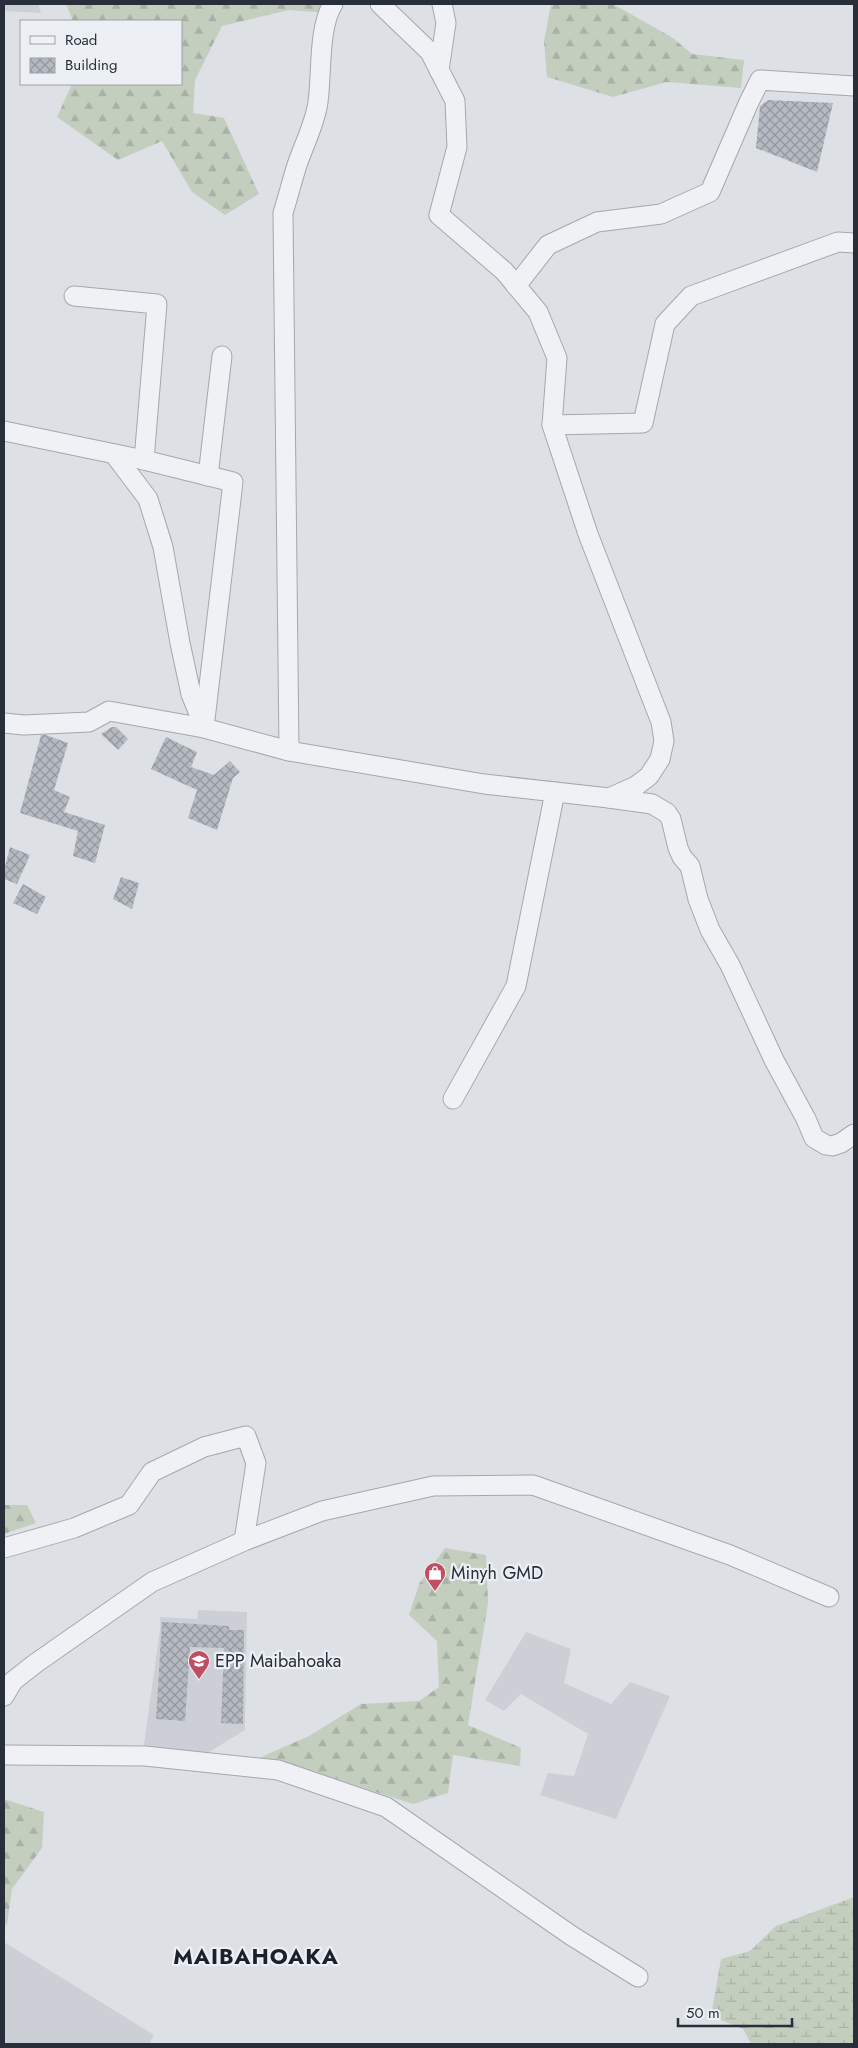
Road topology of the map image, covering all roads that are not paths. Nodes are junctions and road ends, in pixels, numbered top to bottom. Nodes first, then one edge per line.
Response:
1 (333, 4) edge
2 (380, 4) edge
3 (442, 4) edge
4 (440, 70) junction
5 (854, 86) edge
6 (854, 243) edge
7 (516, 286) junction
8 (74, 296) dead end
9 (222, 356) dead end
10 (552, 425) junction
11 (4, 431) edge
12 (114, 454) junction
13 (144, 460) junction
14 (208, 476) junction
15 (4, 723) edge
16 (204, 728) junction
17 (289, 751) junction
18 (555, 792) junction
19 (609, 798) junction
20 (453, 1099) dead end
21 (854, 1134) edge
22 (244, 1541) junction
23 (4, 1548) edge
24 (829, 1597) dead end
25 (4, 1696) edge
26 (4, 1755) edge
27 (638, 1977) dead end

1 - 17 street
2 - 4 street
3 - 4 street
4 - 7 street
5 - 7 street
6 - 10 street
7 - 10 street
8 - 13 street
9 - 14 street
10 - 19 street
11 - 12 street
12 - 13 street
12 - 16 street
13 - 14 street
14 - 16 street
15 - 16 street
16 - 17 street
17 - 18 street
18 - 19 street
18 - 20 street
19 - 21 street
22 - 23 street
22 - 24 street
22 - 25 street
26 - 27 street

